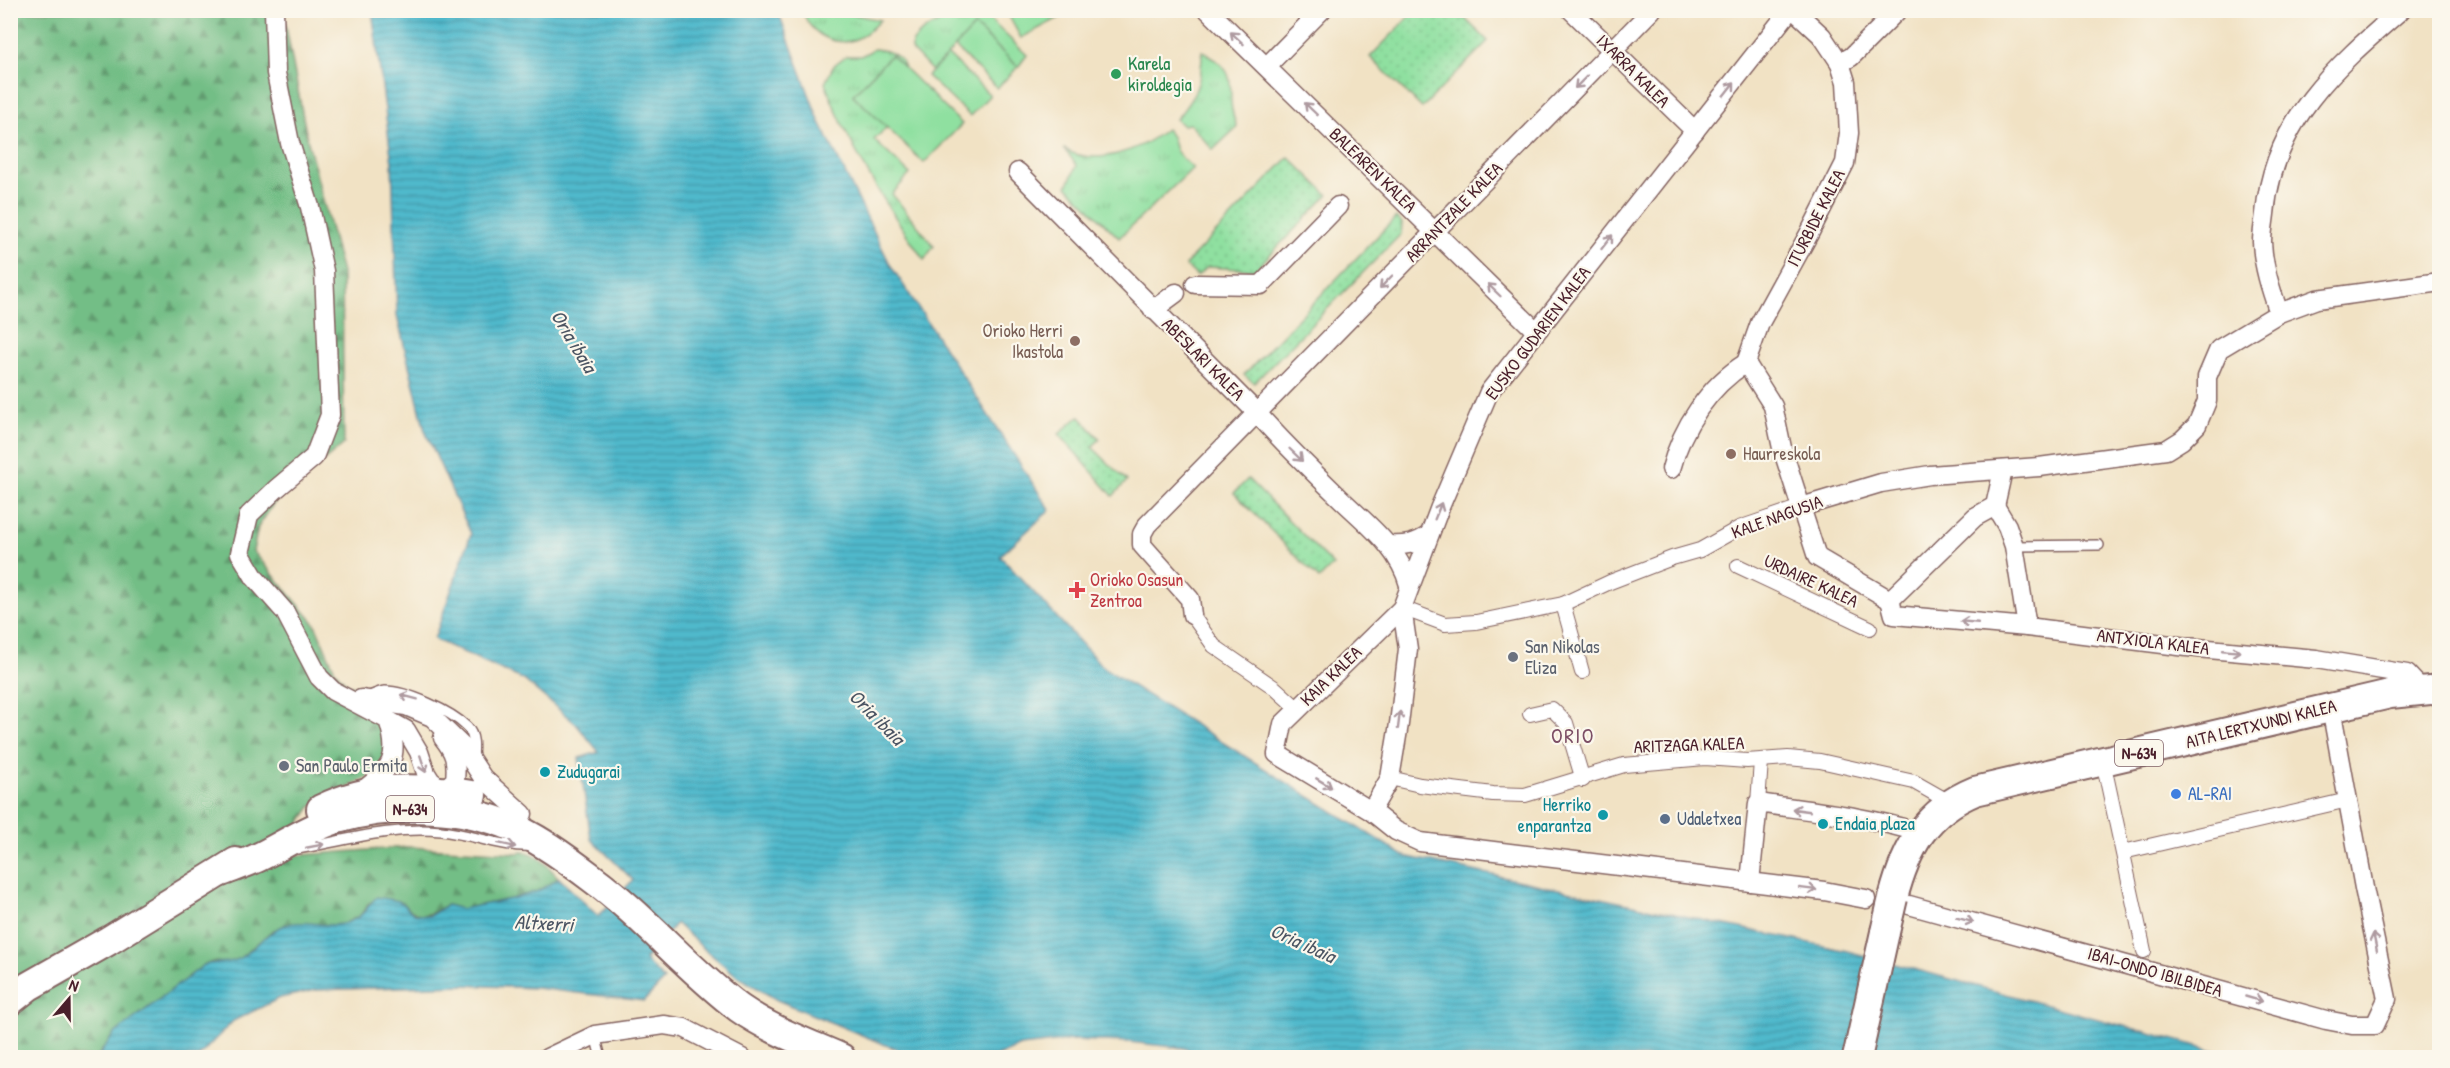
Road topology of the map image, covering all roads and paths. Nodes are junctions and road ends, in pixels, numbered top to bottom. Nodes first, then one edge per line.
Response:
1 (274, 10) edge
2 (1208, 10) edge
3 (1322, 10) edge
4 (1571, 10) edge
5 (1652, 10) edge
6 (1792, 10) edge
7 (1898, 10) edge
8 (2401, 10) edge
9 (1612, 51) junction
10 (1840, 63) junction
11 (1267, 66) junction
12 (1695, 131) junction
13 (1018, 172) dead end
14 (1338, 206) dead end
15 (1434, 231) junction
16 (2439, 282) edge
17 (1195, 284) dead end
18 (1176, 293) dead end
19 (1154, 310) junction
20 (2279, 313) junction
21 (1536, 330) junction
22 (1746, 363) junction
23 (1256, 412) junction
24 (1671, 469) dead end
25 (2003, 470) junction
26 (1995, 506) junction
27 (1801, 507) junction
28 (1429, 535) junction
29 (1389, 545) junction
30 (2099, 545) dead end
31 (2014, 546) junction
32 (1738, 566) dead end
33 (1409, 585) junction
34 (1890, 600) junction
35 (1563, 604) junction
36 (1402, 608) junction
37 (1192, 615) joint
38 (2027, 627) junction
39 (1870, 628) dead end
40 (1582, 672) dead end
41 (2430, 689) edge
42 (333, 691) junction
43 (361, 699) junction
44 (406, 706) junction
45 (2331, 708) junction
46 (1298, 709) junction
47 (1530, 714) dead end
48 (388, 720) junction
49 (473, 760) junction
50 (1761, 760) junction
51 (2103, 761) junction
52 (1390, 778) junction
53 (1583, 778) junction
54 (443, 791) junction
55 (358, 794) junction
56 (2348, 800) junction
57 (1758, 803) junction
58 (1951, 803) junction
59 (1371, 811) junction
60 (523, 814) junction
61 (337, 819) junction
62 (495, 821) junction
63 (1920, 833) junction
64 (542, 845) junction
65 (2123, 852) junction
66 (258, 858) junction
67 (221, 872) junction
68 (594, 879) junction
69 (1749, 882) junction
70 (1866, 899) dead end
71 (1901, 901) junction
72 (2144, 951) dead end
73 (10, 1001) edge
74 (595, 1035) junction
75 (547, 1058) edge
76 (601, 1058) edge
77 (742, 1058) edge
78 (841, 1058) edge
79 (1857, 1058) edge

1 - 42 street
11 -> 2 street, BALEAREN KALEA
3 - 11 street
4 - 9 street, IXARRA KALEA
5 - 9 street, ARRANTZALE KALEA
6 - 10 street, ITURBIDE KALEA
12 -> 6 street, EUSKO GUDARIEN KALEA
7 - 10 street
8 - 20 street
9 - 12 street, IXARRA KALEA
9 -> 15 street, ARRANTZALE KALEA
10 - 22 street, ITURBIDE KALEA
15 -> 11 street, BALEAREN KALEA
21 -> 12 street, EUSKO GUDARIEN KALEA
13 - 19 street, ABESLARI KALEA
14 - 17 street
21 -> 15 street, BALEAREN KALEA
15 -> 23 street, ARRANTZALE KALEA
16 - 20 street
18 - 19 street
19 - 23 street, ABESLARI KALEA
20 - 25 street, KALE NAGUSIA
28 -> 21 street, EUSKO GUDARIEN KALEA
22 - 24 street
22 - 27 street
23 -> 29 street, ABESLARI KALEA
23 - 37 street, ARRANTZALE KALEA
25 - 26 street
25 - 27 street, KALE NAGUSIA
26 - 31 street
26 - 34 street
27 - 34 street
27 - 35 street, KALE NAGUSIA
28 - 29 street
28 - 33 street, EUSKO GUDARIEN KALEA
29 - 33 street, ABESLARI KALEA
30 - 31 lane
31 - 38 street
32 - 39 street, URDAIRE KALEA
33 - 36 street, EUSKO GUDARIEN KALEA
38 -> 34 street, ANTXIOLA KALEA
35 - 36 street, KALE NAGUSIA
35 - 40 street
36 - 46 street, KAIA KALEA
52 -> 36 street, EUSKO GUDARIEN KALEA
37 - 46 street
38 -> 41 street, ANTXIOLA KALEA
41 - 45 highway, AITA LERTXUNDI KALEA / N-634
42 - 43 street
42 - 48 street
43 - 44 street
49 -> 43 lane
44 - 49 street
44 - 54 street
45 - 51 highway, AITA LERTXUNDI KALEA / N-634
45 - 56 street
46 -> 59 street, KAIA KALEA
47 - 53 street
48 -> 54 street
48 - 55 street
49 - 60 street
50 - 53 street, ARITZAGA KALEA
50 - 57 street
50 - 58 street, ARITZAGA KALEA
51 - 58 highway, AITA LERTXUNDI KALEA / N-634
51 - 65 street
52 - 53 street, ARITZAGA KALEA
52 - 59 street
54 - 55 highway, N-634
54 - 60 highway, N-634
54 - 61 street
54 - 62 street
55 - 67 highway, N-634
56 - 65 street
71 -> 56 street, IBAI-ONDO IBILBIDEA
63 -> 57 street
57 - 69 street
58 - 63 highway, AITA LERTXUNDI KALEA / N-634
59 - 69 street
60 - 68 highway, N-634
61 - 62 highway, N-634
61 - 66 highway, N-634
62 - 64 highway, N-634
63 - 71 highway, AITA LERTXUNDI KALEA / N-634
66 -> 64 lane
64 - 68 highway, N-634
65 - 72 street
66 - 67 highway, N-634
67 - 73 highway, N-634
68 - 78 highway, N-634
69 -> 70 street
71 - 79 highway, N-634, bridge
74 - 75 street
74 - 76 lane
74 - 77 street

